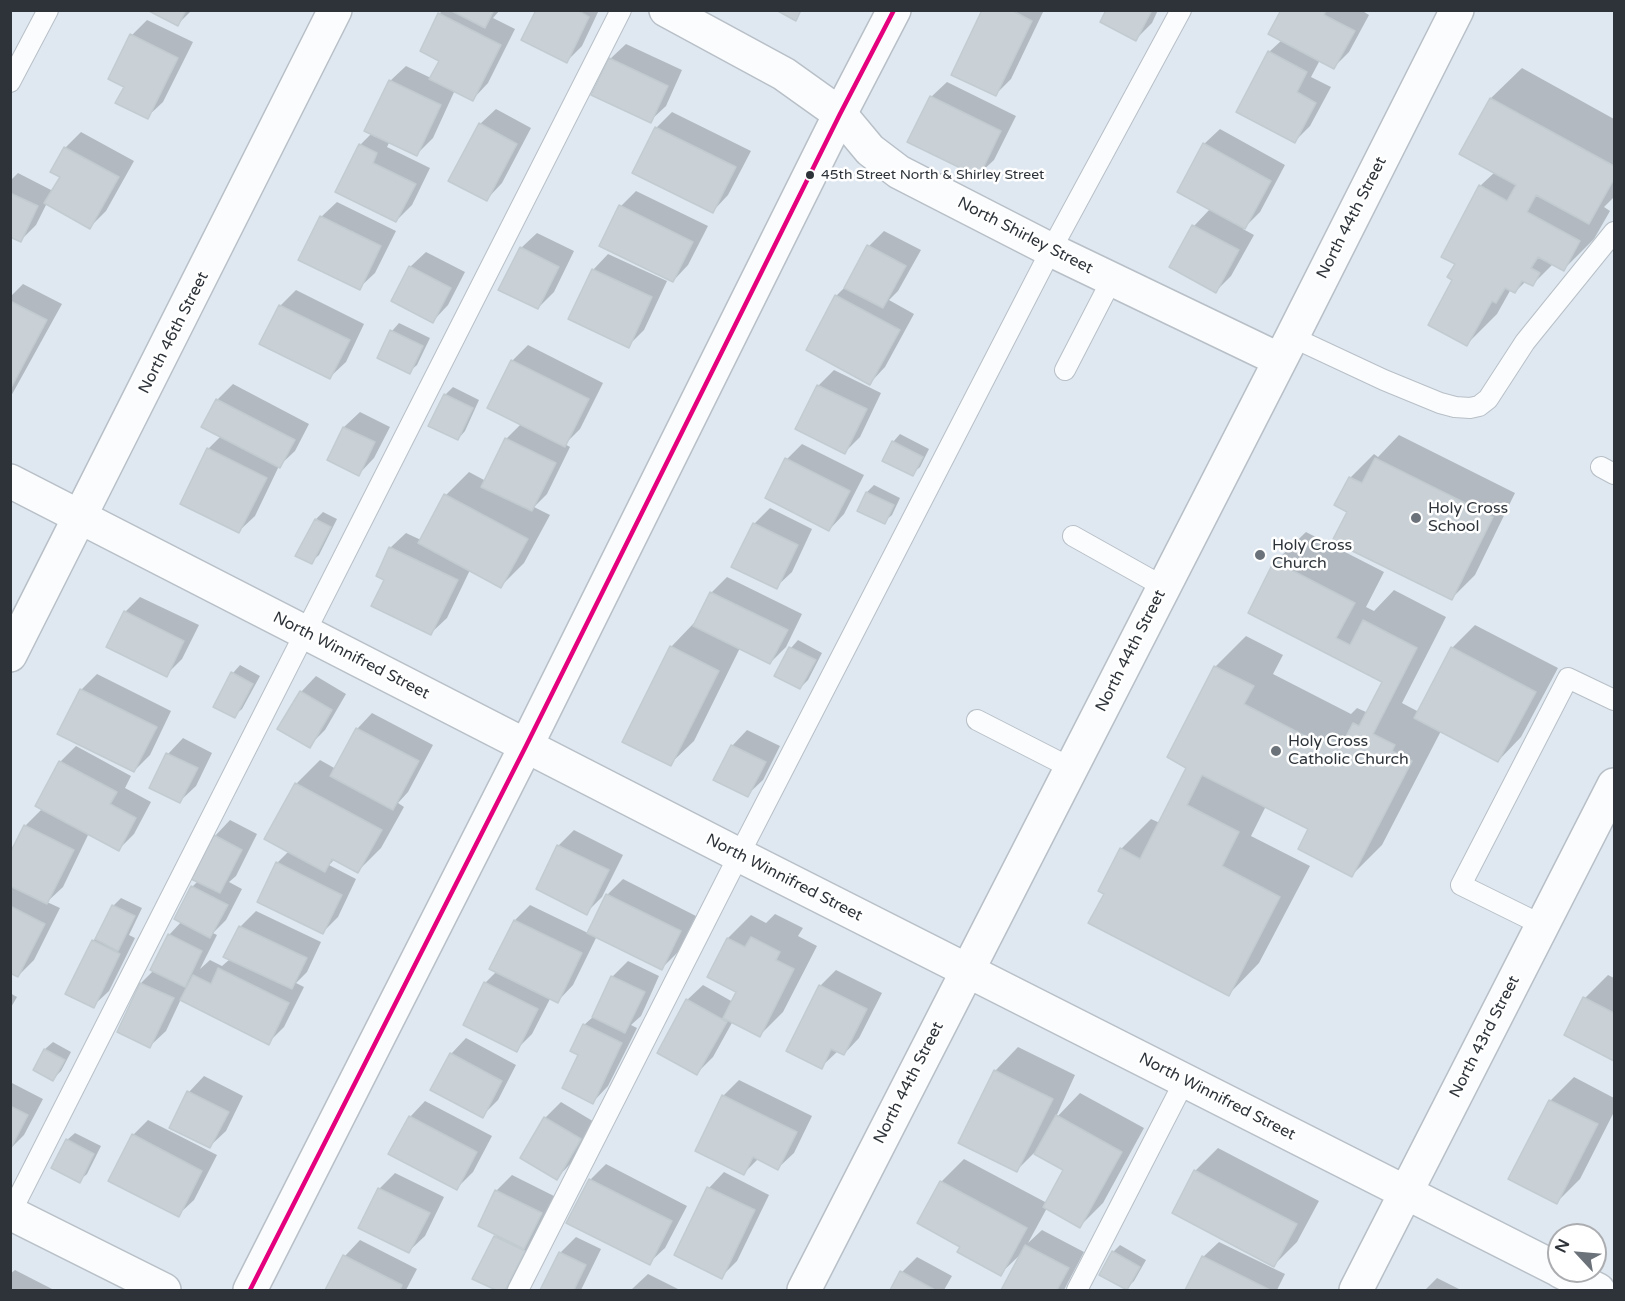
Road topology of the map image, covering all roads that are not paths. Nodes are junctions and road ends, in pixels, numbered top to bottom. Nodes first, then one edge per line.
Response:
1 (48, 10) edge
2 (335, 10) edge
3 (621, 10) edge
4 (666, 10) edge
5 (894, 10) edge
6 (1181, 10) edge
7 (1457, 10) edge
8 (10, 82) edge
9 (840, 114) junction
10 (1614, 232) edge
11 (1052, 249) junction
12 (1112, 279) junction
13 (1286, 348) junction
14 (1065, 370) dead end
15 (10, 481) edge
16 (82, 517) junction
17 (1073, 536) dead end
18 (1164, 587) junction
19 (306, 632) junction
20 (10, 655) edge
21 (1614, 700) edge
22 (977, 720) dead end
23 (525, 746) junction
24 (1071, 768) junction
25 (1614, 785) edge
26 (739, 855) junction
27 (1542, 925) junction
28 (966, 971) junction
29 (1185, 1080) junction
30 (1406, 1191) junction
31 (11, 1213) edge
32 (1547, 1264) edge
33 (1584, 1283) edge
34 (164, 1290) edge
35 (250, 1290) edge
36 (518, 1290) edge
37 (804, 1290) edge
38 (1077, 1290) edge
39 (1356, 1290) edge
40 (1598, 1290) edge

1 - 8 lane
2 - 16 street, North 46th Street
3 - 19 lane
4 - 9 street, North Shirley Street
5 - 9 street
6 - 11 lane
7 - 13 street, North 44th Street
9 - 11 street, North Shirley Street
9 - 23 street
10 - 13 lane
11 - 12 street, North Shirley Street
11 - 26 lane
12 - 13 street, North Shirley Street
12 - 14 lane
13 - 18 street, North 44th Street
15 - 16 street, North Winnifred Street
16 - 19 street, North Winnifred Street
16 - 20 street, North 46th Street
17 - 18 lane
18 - 24 street, North 44th Street
19 - 23 street, North Winnifred Street
19 - 31 lane
21 - 27 lane
22 - 24 lane
23 - 26 street, North Winnifred Street
23 - 35 street
24 - 28 street, North 44th Street
25 - 27 street, North 43rd Street
26 - 28 street, North Winnifred Street
26 - 36 lane
27 - 30 street, North 43rd Street
28 - 29 street, North Winnifred Street
28 - 37 street, North 44th Street
29 - 30 street, North Winnifred Street
29 - 38 lane
30 - 32 street, North Winnifred Street
30 - 39 street, North 43rd Street
31 - 34 street
33 - 40 street, North Winnifred Street

